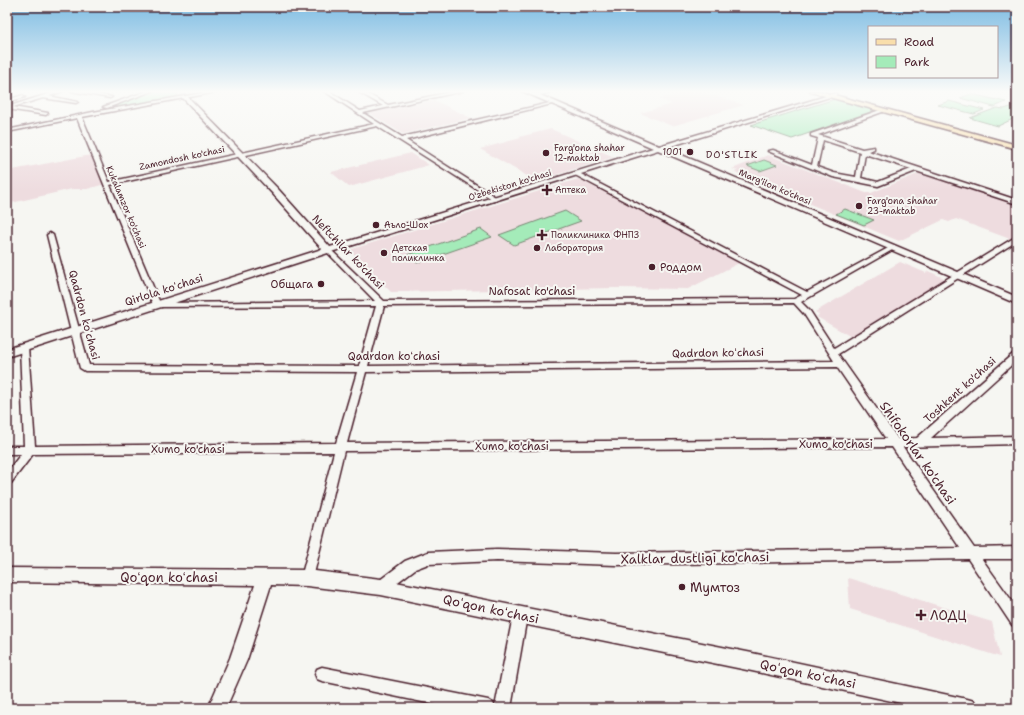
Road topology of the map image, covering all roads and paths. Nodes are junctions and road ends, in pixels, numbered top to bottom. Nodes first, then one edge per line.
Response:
1 (39, 124) edge
2 (82, 124) edge
3 (211, 124) edge
4 (377, 124) edge
5 (379, 124) edge
6 (464, 124) edge
7 (604, 124) edge
8 (737, 124) edge
9 (843, 124) edge
10 (935, 124) edge
11 (945, 124) edge
12 (7, 131) edge
13 (821, 137) junction
14 (402, 139) junction
15 (1017, 143) edge
16 (1017, 147) edge
17 (660, 148) junction
18 (872, 148) dead end
19 (771, 151) dead end
20 (863, 151) junction
21 (240, 154) junction
22 (814, 168) junction
23 (916, 169) junction
24 (577, 174) junction
25 (858, 179) junction
26 (107, 184) junction
27 (495, 199) junction
28 (1017, 202) edge
29 (50, 235) dead end
30 (1017, 238) edge
31 (892, 248) junction
32 (328, 250) junction
33 (956, 276) junction
34 (808, 295) junction
35 (796, 301) junction
36 (1017, 301) edge
37 (381, 303) junction
38 (157, 305) junction
39 (75, 331) junction
40 (24, 347) junction
41 (7, 352) edge
42 (833, 353) junction
43 (1017, 356) edge
44 (840, 364) junction
45 (362, 369) junction
46 (1017, 440) edge
47 (920, 442) junction
48 (894, 443) junction
49 (340, 448) junction
50 (7, 450) edge
51 (30, 450) junction
52 (7, 480) edge
53 (970, 553) junction
54 (1017, 553) edge
55 (7, 576) edge
56 (265, 578) junction
57 (306, 578) junction
58 (381, 587) junction
59 (520, 616) junction
60 (1017, 620) edge
61 (322, 674) dead end
62 (217, 708) edge
63 (488, 708) edge
64 (503, 708) edge
65 (967, 708) edge

1 - 12 street
2 - 26 street, Kukalamzor ko'chasi
3 - 21 street, Neftchilar ko'chasi
4 - 21 street, Zamondosh ko'chasi
5 - 14 street
6 - 14 street
7 - 17 street, Marg'ilon ko'chasi
8 - 17 street, O'zbekiston ko'chasi
9 - 13 street
10 - 16 main road
11 - 15 main road
13 - 20 street
13 - 22 street
14 - 27 street
17 - 24 street, O'zbekiston ko'chasi
17 - 31 street, Marg'ilon ko'chasi
18 - 20 street
19 - 22 street
20 - 23 street
20 - 25 street
21 - 26 street, Zamondosh ko'chasi
21 - 32 street, Neftchilar ko'chasi
22 - 25 street
23 - 25 street
23 - 28 street
24 - 27 street, O'zbekiston ko'chasi
24 - 34 street
26 - 38 street, Kukalamzor ko'chasi
27 - 32 street, O'zbekiston ko'chasi
29 - 39 street, Qadrdon koʻchasi
30 - 33 street
31 - 33 street, Marg'ilon ko'chasi
31 - 34 street, Nafosat ko'chasi
32 - 37 street, Neftchilar ko'chasi
32 - 38 street, Qirlola koʻchasi
33 - 36 street, Marg'ilon ko'chasi
33 - 42 street
34 - 35 street, Nafosat ko'chasi
35 - 37 street, Nafosat ko'chasi
35 - 42 street, Shifokorlar ko'chasi
37 - 38 street, Nafosat ko'chasi
37 - 45 street, Neftchilar ko'chasi
38 - 39 street, Qirlola koʻchasi
39 - 40 street, Qirlola koʻchasi
39 - 45 street, Qadrdon koʻchasi
40 - 41 street, Qirlola koʻchasi
40 - 51 street
42 - 44 street, Shifokorlar ko'chasi
43 - 47 street, Toshkent ko'chasi
44 - 45 street, Qadrdon koʻchasi
44 - 48 street, Shifokorlar ko'chasi
45 - 49 street, Neftchilar ko'chasi
46 - 47 street, Xumo ko'chasi
47 - 48 street, Xumo ko'chasi
48 - 49 street, Xumo ko'chasi
48 - 53 street, Shifokorlar ko'chasi
49 - 51 street, Xumo ko'chasi
49 - 57 street, Neftchilar ko'chasi
50 - 51 street, Xumo ko'chasi
51 - 52 street
53 - 54 street, Xalklar dustligi ko'chasi
53 - 58 street, Xalklar dustligi ko'chasi
53 - 60 street, Shifokorlar ko'chasi
55 - 56 street, Qoʻqon koʻchasi
56 - 57 street, Qoʻqon koʻchasi
56 - 62 street
57 - 58 street, Qoʻqon koʻchasi
58 - 59 street, Qoʻqon koʻchasi
59 - 64 street
59 - 65 street, Qoʻqon koʻchasi
61 - 63 street

